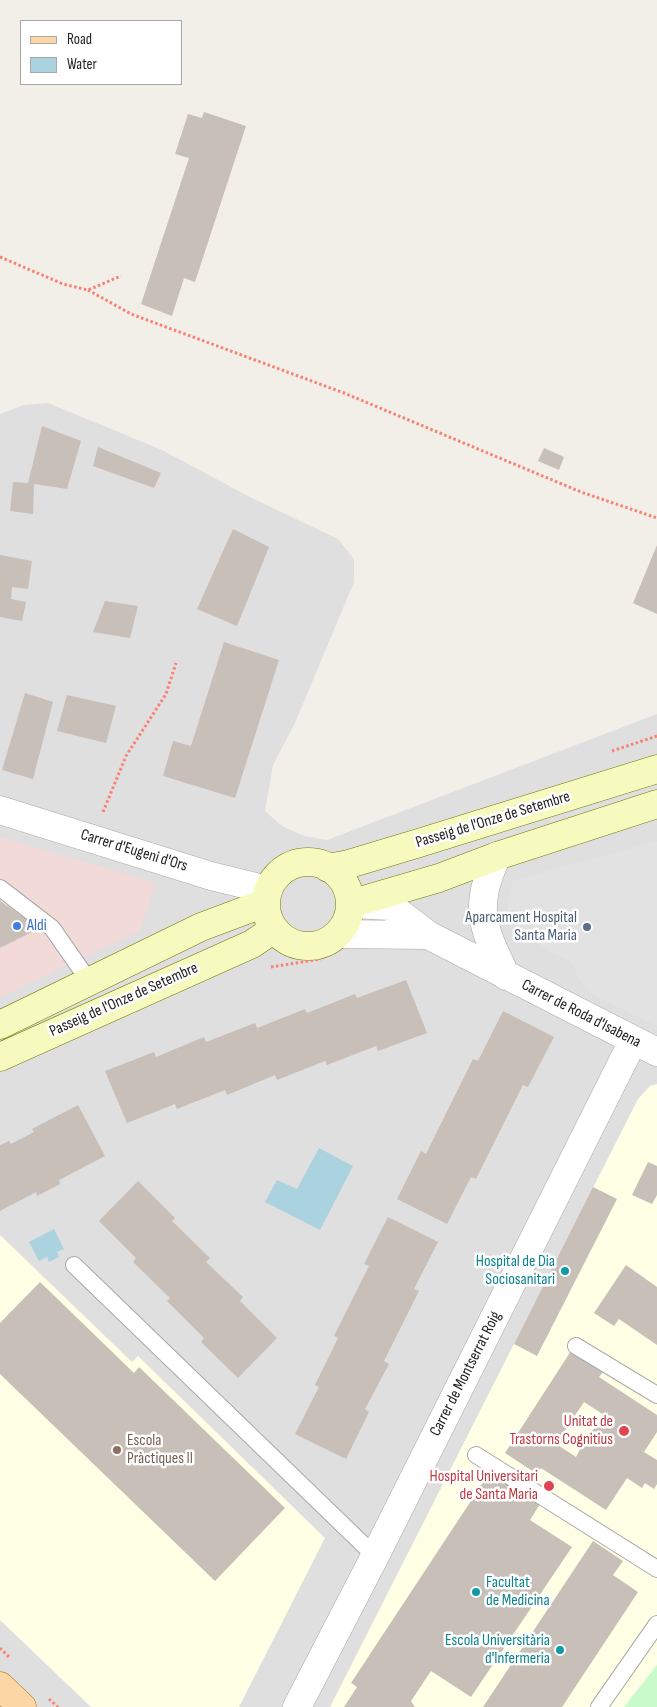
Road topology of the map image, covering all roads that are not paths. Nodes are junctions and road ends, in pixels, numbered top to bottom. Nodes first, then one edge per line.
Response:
1 (657, 769) edge
2 (657, 804) edge
3 (0, 810) edge
4 (497, 856) junction
5 (328, 868) junction
6 (0, 888) edge
7 (267, 896) junction
8 (350, 904) junction
9 (274, 929) junction
10 (428, 935) junction
11 (332, 946) junction
12 (506, 976) junction
13 (89, 981) junction
14 (0, 1025) edge
15 (645, 1046) edge
16 (0, 1056) edge
17 (74, 1265) dead end
18 (576, 1346) dead end
19 (657, 1395) edge
20 (476, 1455) dead end
21 (375, 1556) junction
22 (657, 1569) edge
23 (657, 1624) edge
24 (0, 1686) edge
25 (22, 1707) edge
26 (298, 1707) edge
27 (598, 1707) edge

1 - 5 street, Passeig de l'Onze de Setembre
2 - 4 street, Passeig de l'Onze de Setembre
3 - 7 street, Carrer d'Eugeni d'Ors
4 - 8 street, Passeig de l'Onze de Setembre
4 - 12 street, Carrer de Roda d'Isabena
5 - 7 street
5 - 8 street
6 - 13 lane
7 - 9 street
7 - 13 street, Passeig de l'Onze de Setembre
8 - 10 street, Carrer de Roda d'Isabena
8 - 11 street
9 - 11 street
9 - 16 street, Passeig de l'Onze de Setembre
10 - 11 street, Carrer de Roda d'Isabena
10 - 12 street, Carrer de Roda d'Isabena
12 - 15 street, Carrer de Roda d'Isabena
13 - 14 street, Passeig de l'Onze de Setembre
15 - 21 street, Carrer de Montserrat Roig
17 - 21 lane
18 - 19 lane
20 - 22 lane
21 - 26 street, Carrer de Montserrat Roig
23 - 27 lane
24 - 25 main road

